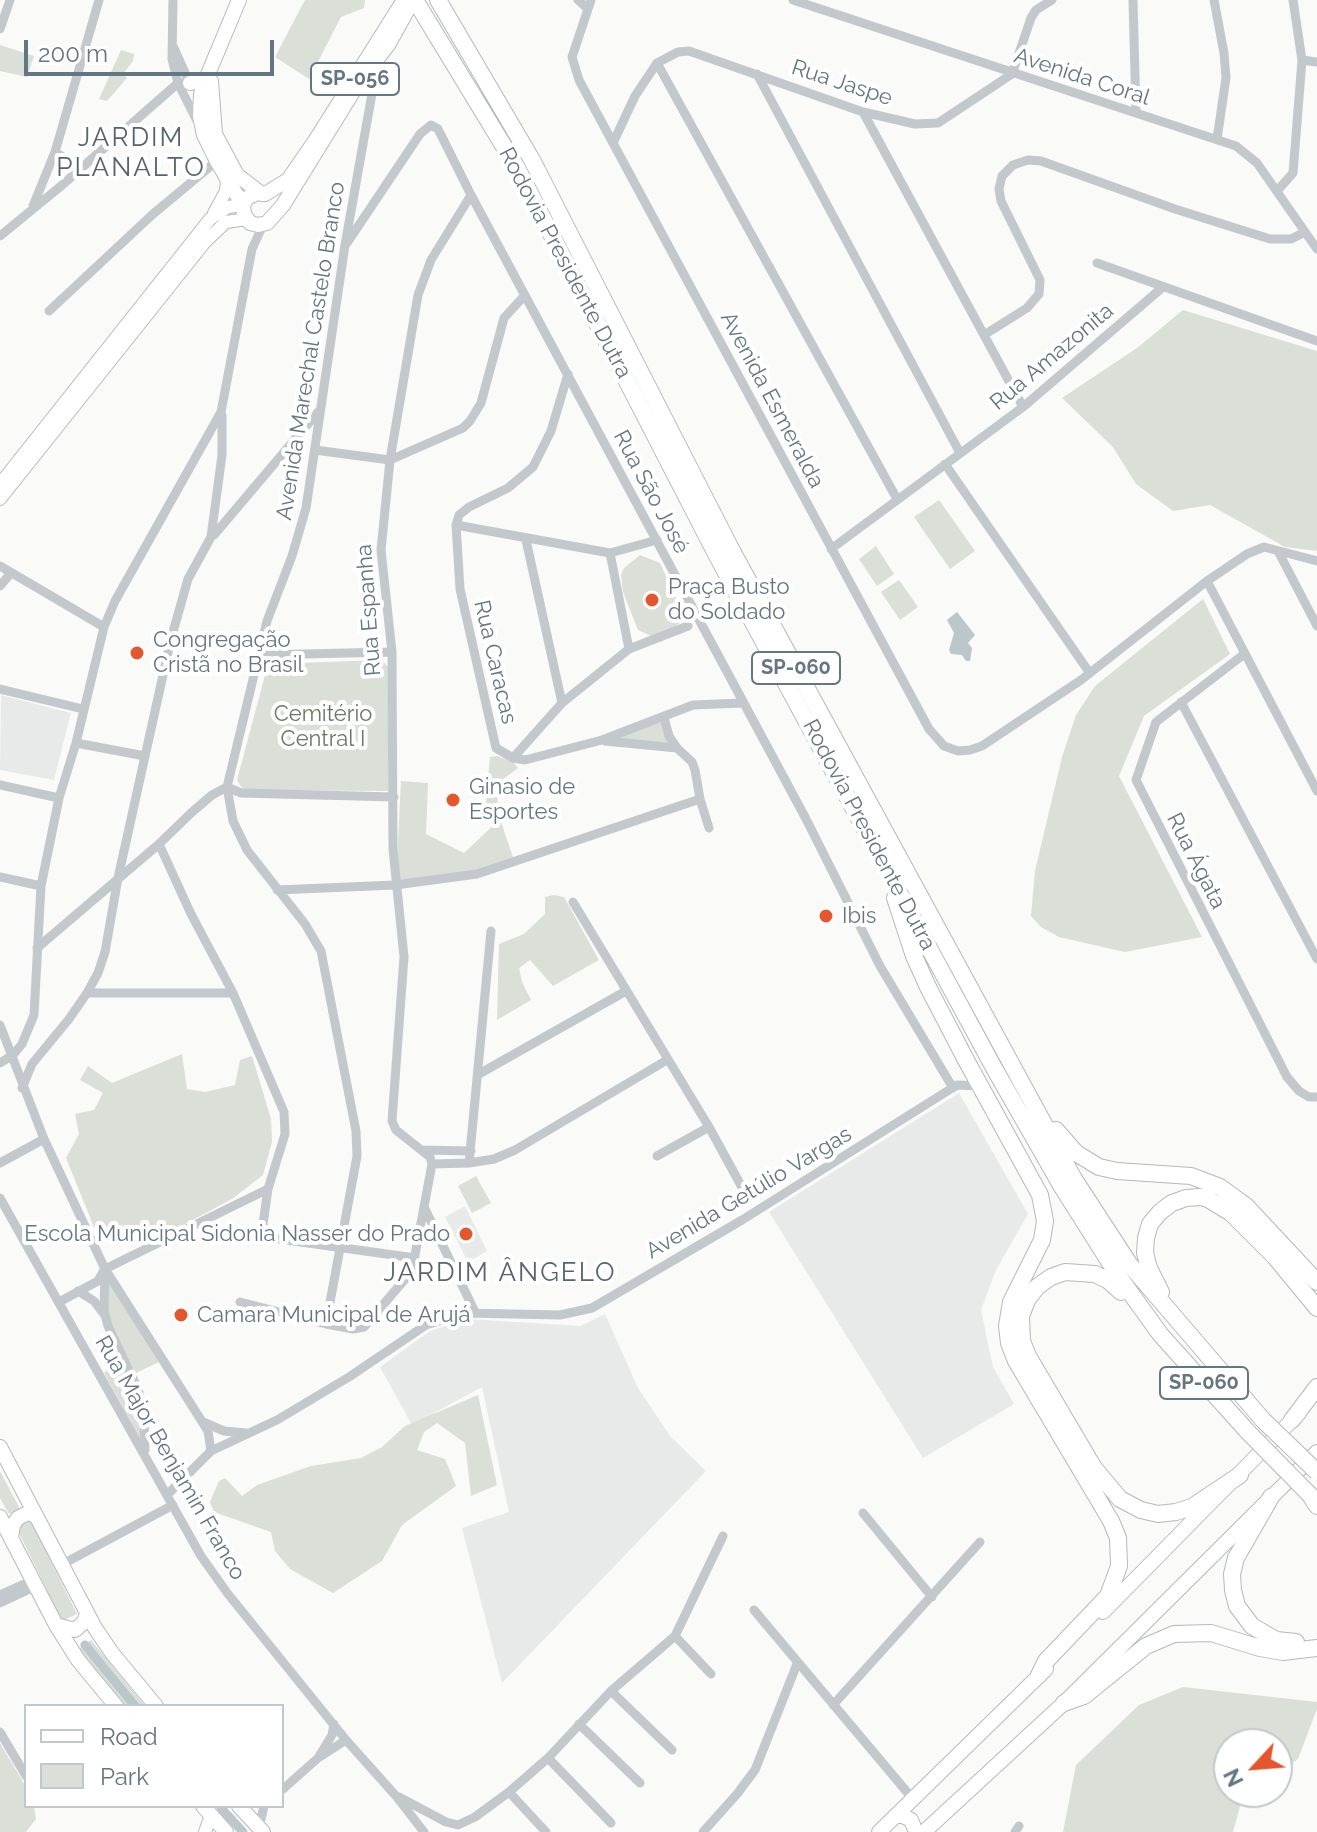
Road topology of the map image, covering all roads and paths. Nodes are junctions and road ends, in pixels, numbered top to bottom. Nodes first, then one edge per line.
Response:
1 (10, 0) edge
2 (99, 0) edge
3 (173, 0) edge
4 (239, 0) edge
5 (404, 0) edge
6 (414, 0) edge
7 (438, 0) edge
8 (578, 0) edge
9 (793, 0) edge
10 (1052, 0) edge
11 (1133, 0) edge
12 (1214, 0) edge
13 (1293, 0) edge
14 (589, 4) edge
15 (0, 29) edge
16 (376, 54) junction
17 (1302, 60) junction
18 (214, 62) junction
19 (1317, 62) edge
20 (657, 63) junction
21 (757, 74) junction
22 (1012, 74) junction
23 (206, 79) junction
24 (359, 82) junction
25 (184, 83) junction
26 (200, 103) junction
27 (371, 104) junction
28 (863, 112) junction
29 (1136, 113) junction
30 (210, 134) junction
31 (1217, 139) junction
32 (613, 143) junction
33 (55, 152) junction
34 (221, 158) junction
35 (81, 168) junction
36 (46, 171) junction
37 (227, 179) junction
38 (61, 186) junction
39 (1277, 191) junction
40 (263, 194) junction
41 (471, 195) junction
42 (33, 209) junction
43 (275, 214) junction
44 (249, 215) junction
45 (210, 219) junction
46 (1305, 232) junction
47 (0, 236) edge
48 (345, 245) junction
49 (1317, 249) edge
50 (1097, 263) dead end
51 (1163, 287) junction
52 (525, 295) junction
53 (49, 311) dead end
54 (984, 335) junction
55 (1317, 341) edge
56 (568, 374) junction
57 (1023, 407) junction
58 (319, 411) junction
59 (221, 412) junction
60 (315, 450) junction
61 (960, 453) junction
62 (390, 460) junction
63 (945, 464) junction
64 (0, 484) edge
65 (0, 499) edge
66 (897, 499) junction
67 (456, 525) junction
68 (211, 537) junction
69 (526, 540) junction
70 (657, 540) junction
71 (831, 549) junction
72 (1278, 551) junction
73 (610, 553) junction
74 (1317, 561) edge
75 (0, 566) edge
76 (11, 573) junction
77 (1207, 581) junction
78 (0, 586) edge
79 (688, 626) dead end
80 (1317, 626) edge
81 (104, 627) junction
82 (629, 649) junction
83 (392, 652) junction
84 (260, 655) junction
85 (1243, 655) junction
86 (1089, 672) junction
87 (0, 689) edge
88 (1181, 702) junction
89 (562, 703) junction
90 (742, 703) junction
91 (83, 709) junction
92 (664, 718) junction
93 (602, 740) junction
94 (76, 743) junction
95 (677, 748) junction
96 (145, 756) junction
97 (513, 758) junction
98 (0, 785) edge
99 (227, 787) junction
100 (1317, 791) edge
101 (394, 797) junction
102 (59, 798) junction
103 (700, 799) junction
104 (709, 828) dead end
105 (159, 844) junction
106 (886, 865) junction
107 (0, 877) edge
108 (118, 878) junction
109 (395, 885) junction
110 (41, 886) junction
111 (277, 890) junction
112 (573, 902) dead end
113 (491, 931) dead end
114 (37, 948) junction
115 (1317, 959) edge
116 (626, 991) junction
117 (87, 993) junction
118 (233, 993) junction
119 (0, 1025) edge
120 (13, 1055) junction
121 (667, 1060) junction
122 (966, 1060) junction
123 (1008, 1060) junction
124 (0, 1063) edge
125 (479, 1074) junction
126 (955, 1086) junction
127 (980, 1086) junction
128 (22, 1088) junction
129 (1317, 1097) edge
130 (709, 1127) junction
131 (44, 1139) junction
132 (421, 1150) junction
133 (471, 1151) junction
134 (657, 1156) dead end
135 (0, 1163) edge
136 (469, 1163) junction
137 (432, 1164) junction
138 (268, 1189) junction
139 (744, 1191) dead end
140 (0, 1198) edge
141 (425, 1209) junction
142 (339, 1247) junction
143 (415, 1258) junction
144 (105, 1269) junction
145 (1317, 1282) edge
146 (78, 1291) junction
147 (59, 1302) junction
148 (240, 1302) dead end
149 (1317, 1308) edge
150 (475, 1312) junction
151 (106, 1317) junction
152 (1177, 1322) junction
153 (326, 1324) junction
154 (1160, 1334) junction
155 (1317, 1387) edge
156 (1317, 1397) edge
157 (1292, 1420) junction
158 (202, 1421) junction
159 (250, 1433) junction
160 (0, 1447) edge
161 (211, 1451) junction
162 (1317, 1452) edge
163 (145, 1454) junction
164 (1317, 1472) edge
165 (1240, 1475) junction
166 (167, 1495) junction
167 (1271, 1497) junction
168 (1315, 1500) edge
169 (173, 1505) junction
170 (863, 1513) dead end
171 (36, 1516) junction
172 (0, 1517) edge
173 (723, 1536) dead end
174 (11, 1538) junction
175 (980, 1542) dead end
176 (61, 1565) junction
177 (34, 1583) junction
178 (0, 1595) edge
179 (932, 1597) junction
180 (0, 1603) edge
181 (754, 1610) dead end
182 (87, 1614) junction
183 (56, 1625) junction
184 (675, 1636) junction
185 (1317, 1637) edge
186 (1317, 1648) edge
187 (797, 1664) junction
188 (711, 1674) dead end
189 (1039, 1675) junction
190 (611, 1691) junction
191 (1064, 1703) junction
192 (114, 1704) edge
193 (154, 1704) edge
194 (833, 1705) junction
195 (334, 1724) junction
196 (579, 1724) junction
197 (0, 1732) edge
198 (346, 1740) junction
199 (672, 1750) dead end
200 (318, 1758) junction
201 (548, 1758) junction
202 (24, 1773) edge
203 (640, 1783) dead end
204 (284, 1788) edge
205 (509, 1792) junction
206 (396, 1796) junction
207 (912, 1798) junction
208 (241, 1808) edge
209 (263, 1808) edge
210 (210, 1809) edge
211 (895, 1816) junction
212 (611, 1823) dead end
213 (260, 1831) edge
214 (205, 1832) edge
215 (226, 1832) edge
216 (424, 1832) edge
217 (546, 1832) edge
218 (703, 1832) edge
219 (879, 1832) edge
220 (916, 1832) edge
221 (924, 1832) edge

1 - 15 street
2 - 33 street
3 - 25 street
4 - 18 main road
5 - 16 main road, SP-056
6 - 16 main road, SP-056
6 - 106 highway, Rodovia Presidente Dutra / SP-060
7 - 123 highway, Rodovia Presidente Dutra / SP-060
8 - 14 street
9 - 22 street, Avenida Coral
10 - 22 street
11 - 29 street
12 - 31 street
13 - 17 street
14 - 32 street, Avenida Esmeralda
16 - 24 main road, SP-056
16 - 27 street, Avenida Marechal Castelo Branco
16 - 40 main road, SP-056
17 - 19 street
17 - 39 street
18 - 23 main road
18 - 30 main road
20 - 21 street, Rua Jaspe
20 - 32 street
20 - 66 street
21 - 28 street, Rua Jaspe
21 - 61 street
22 - 28 street, Rua Jaspe
22 - 29 street, Avenida Coral
23 - 25 main road
23 - 26 main road
24 - 27 street
24 - 43 main road, SP-056
25 - 26 street
25 - 30 street
25 - 35 street
26 - 30 main road
27 - 48 street, Avenida Marechal Castelo Branco
28 - 54 street
29 - 31 street, Avenida Coral
30 - 34 main road
31 - 39 street, Avenida Coral
32 - 71 street, Avenida Esmeralda
33 - 35 street
33 - 36 street
34 - 37 main road
34 - 40 main road
34 - 53 street
35 - 38 street
36 - 38 street
36 - 42 street
37 - 44 main road
37 - 45 main road
38 - 42 street
39 - 46 street, Avenida Coral
40 - 43 main road
40 - 44 main road, SP-056
41 - 48 street, Rua São José
41 - 52 street, Rua São José
41 - 62 street, Rua Espanha
42 - 47 street
43 - 44 main road, SP-056
44 - 45 main road, SP-056
44 - 59 street
44 - 65 main road, SP-056
45 - 64 main road, SP-056
46 - 49 street, Avenida Coral
46 - 54 street
48 - 58 street, Avenida Marechal Castelo Branco
50 - 51 street
51 - 55 street
51 - 57 street, Rua Amazonita
52 - 56 street, Rua São José
52 - 62 street
54 - 57 street
56 - 67 street
56 - 70 street, Rua São José
57 - 61 street, Rua Amazonita
58 - 60 street, Avenida Marechal Castelo Branco
58 - 68 street
59 - 68 street
59 - 81 street
60 - 62 street
60 - 84 street, Avenida Marechal Castelo Branco
61 - 63 street, Rua Amazonita
62 - 83 street, Rua Espanha
63 - 66 street, Rua Amazonita
63 - 86 street
66 - 71 street, Rua Amazonita
67 - 69 street
67 - 97 street, Rua Caracas
68 - 96 street
69 - 73 street
69 - 89 street
70 - 73 street
70 - 90 street, Rua São José
71 - 86 street, Avenida Esmeralda
72 - 74 street
72 - 77 street
72 - 80 street
73 - 82 street
75 - 76 street
76 - 78 street
76 - 81 street
77 - 85 street
77 - 86 street
79 - 82 street
81 - 91 street
82 - 89 street
83 - 84 street
83 - 101 street, Rua Espanha
84 - 99 street, Avenida Marechal Castelo Branco
85 - 88 street, Rua Ágata
85 - 100 street
87 - 91 street
88 - 115 street
88 - 129 street, Rua Ágata
89 - 97 street
90 - 92 street
90 - 126 street, Rua São José
91 - 94 street
92 - 93 street
92 - 95 street
93 - 95 street
93 - 97 street
94 - 96 street
94 - 102 street
95 - 103 street
96 - 108 street
98 - 102 street
99 - 101 street
99 - 105 street
99 - 111 street
101 - 109 street, Rua Espanha
102 - 110 street
103 - 104 street
103 - 109 street
105 - 108 street
105 - 118 street
106 - 122 highway
106 - 154 highway, Rodovia Presidente Dutra / SP-060
107 - 110 street
108 - 114 street
108 - 117 street
109 - 111 street
109 - 132 street, Rua Espanha
110 - 114 street
111 - 142 street
112 - 116 street
113 - 125 street
114 - 120 street
116 - 121 street
116 - 125 street
117 - 118 street
117 - 128 street
118 - 138 street
119 - 120 street
120 - 124 street
120 - 128 street
121 - 130 street
121 - 136 street
122 - 126 street
122 - 127 highway
123 - 145 highway
123 - 152 highway, Rodovia Presidente Dutra / SP-060
125 - 133 street
126 - 127 street
126 - 150 street, Avenida Getúlio Vargas
127 - 189 highway
128 - 131 street
130 - 134 street
130 - 139 street
131 - 135 street
131 - 144 street
132 - 133 street
132 - 137 street, Rua Espanha
133 - 136 street
136 - 137 street
137 - 141 street
138 - 142 street
138 - 144 street
140 - 147 street, Rua Major Benjamin Franco
141 - 143 street
141 - 150 street
142 - 143 street
142 - 153 street
143 - 153 street
144 - 146 street
144 - 151 street
144 - 158 street
146 - 147 street
146 - 151 street
147 - 163 street, Rua Major Benjamin Franco
148 - 153 street
149 - 152 highway
150 - 159 street, Avenida Getúlio Vargas
151 - 163 street
152 - 164 highway, Rodovia Presidente Dutra / SP-060, bridge
154 - 165 highway
154 - 168 highway, Rodovia Presidente Dutra / SP-060, bridge
155 - 157 highway
156 - 157 main road
157 - 165 main road
158 - 159 street
158 - 161 street
159 - 161 street, Avenida Getúlio Vargas
160 - 171 main road
161 - 166 street, Avenida Getúlio Vargas
162 - 167 main road
163 - 166 street, Rua Major Benjamin Franco
165 - 189 main road
166 - 169 street, Rua Major Benjamin Franco
167 - 185 highway
167 - 191 main road
169 - 176 street
169 - 195 street, Rua Major Benjamin Franco
170 - 179 street
171 - 174 main road
171 - 176 main road
172 - 174 main road
173 - 184 street
174 - 177 main road
175 - 179 street
176 - 182 main road
177 - 178 street
177 - 180 street
177 - 183 main road
179 - 194 street
181 - 187 street
182 - 183 main road
182 - 193 main road
183 - 192 main road
184 - 188 street
184 - 190 street
186 - 191 highway
187 - 194 street
187 - 218 street
189 - 207 main road
190 - 196 street
190 - 199 street
191 - 221 main road
194 - 207 street
195 - 198 street, Rua Major Benjamin Franco
195 - 200 street
196 - 201 street
196 - 203 street
197 - 202 street
198 - 200 street
198 - 206 street, Rua Major Benjamin Franco
200 - 204 street
201 - 205 street
201 - 212 street
205 - 206 street
205 - 217 street
206 - 216 street, Rua Major Benjamin Franco
207 - 211 main road
208 - 213 main road
209 - 213 street
210 - 214 main road
210 - 215 main road
211 - 219 main road
211 - 220 main road

